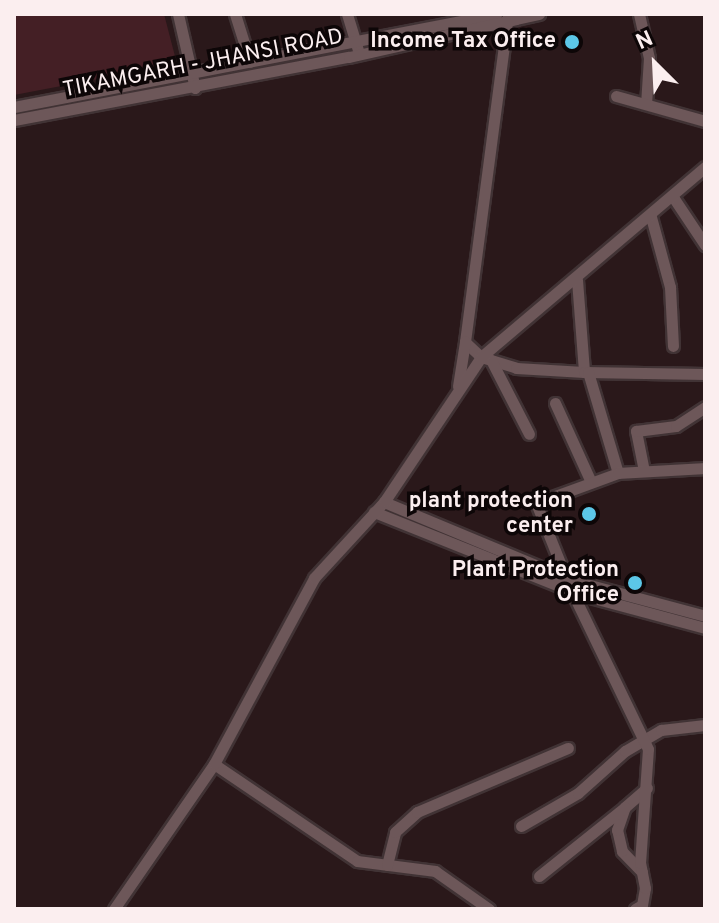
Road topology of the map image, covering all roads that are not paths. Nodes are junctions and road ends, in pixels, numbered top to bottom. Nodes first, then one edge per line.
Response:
1 (178, 14) edge
2 (235, 14) edge
3 (347, 14) edge
4 (496, 14) edge
5 (539, 14) edge
6 (639, 14) edge
7 (508, 18) edge
8 (357, 49) junction
9 (250, 62) junction
10 (191, 72) junction
11 (195, 88) junction
12 (616, 96) dead end
13 (646, 104) junction
14 (14, 107) edge
15 (14, 120) edge
16 (705, 121) edge
17 (705, 167) edge
18 (673, 197) junction
19 (651, 217) junction
20 (705, 245) edge
21 (577, 280) junction
22 (465, 342) junction
23 (673, 346) dead end
24 (486, 358) junction
25 (586, 372) junction
26 (705, 374) edge
27 (458, 386) junction
28 (555, 403) dead end
29 (705, 407) edge
30 (529, 434) dead end
31 (705, 468) edge
32 (644, 471) junction
33 (618, 473) junction
34 (591, 482) junction
35 (384, 502) junction
36 (374, 512) junction
37 (571, 585) junction
38 (705, 616) edge
39 (705, 628) edge
40 (705, 725) edge
41 (645, 739) junction
42 (568, 748) dead end
43 (214, 764) junction
44 (647, 788) junction
45 (625, 807) junction
46 (521, 826) dead end
47 (387, 865) junction
48 (642, 873) junction
49 (539, 876) dead end
50 (640, 908) edge
51 (114, 909) edge
52 (489, 909) edge

1 - 10 street
2 - 9 street
3 - 8 street
4 - 8 street, TIKAMGARH - JHANSI ROAD
5 - 7 street, TIKAMGARH - JHANSI ROAD
6 - 13 street
7 - 8 street, TIKAMGARH - JHANSI ROAD
7 - 22 street
8 - 9 street, TIKAMGARH - JHANSI ROAD
8 - 11 street, TIKAMGARH - JHANSI ROAD
9 - 10 street, TIKAMGARH - JHANSI ROAD
10 - 11 street
10 - 14 street, TIKAMGARH - JHANSI ROAD
11 - 15 street, TIKAMGARH - JHANSI ROAD
12 - 13 street
13 - 16 street
17 - 18 street
18 - 19 street
18 - 20 street
19 - 21 street
19 - 23 street
21 - 24 street
21 - 25 street
22 - 24 street
22 - 27 street
24 - 25 street
24 - 27 street
24 - 30 street
25 - 26 street
25 - 33 street
27 - 35 street
28 - 34 street
29 - 32 street
31 - 32 street
32 - 33 street
33 - 34 street
34 - 37 street
35 - 36 street
35 - 37 street
36 - 37 street
36 - 43 street
37 - 38 street
37 - 39 street
37 - 41 street
40 - 41 street
41 - 44 street
41 - 46 street
42 - 47 street
43 - 47 street
43 - 51 street
44 - 45 street
44 - 48 street
45 - 48 street
45 - 49 street
47 - 52 street
48 - 50 street

